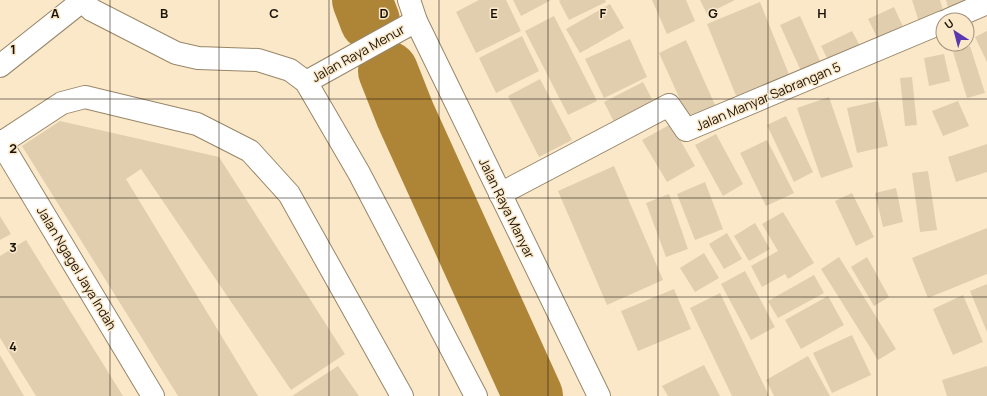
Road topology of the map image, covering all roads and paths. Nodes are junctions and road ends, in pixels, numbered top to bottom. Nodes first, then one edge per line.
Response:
1 (408, 0) edge
2 (82, 1) edge
3 (987, 3) edge
4 (966, 12) edge
5 (416, 21) junction
6 (935, 25) edge
7 (0, 66) edge
8 (306, 82) junction
9 (1, 142) edge
10 (500, 194) junction
11 (153, 396) edge
12 (402, 396) edge
13 (476, 396) edge
14 (599, 396) edge

1 - 5 main road, Jalan Raya Menur
2 - 7 main road
2 - 8 main road, Jalan Raya Menur
3 - 4 main road
5 - 8 main road, Jalan Raya Menur
5 - 10 main road, Jalan Raya Manyar
6 - 10 main road, Jalan Manyar Sabrangan 5
8 - 13 main road
9 - 11 main road, Jalan Ngagel Jaya Indah
9 - 12 main road
10 - 14 main road, Jalan Raya Manyar

